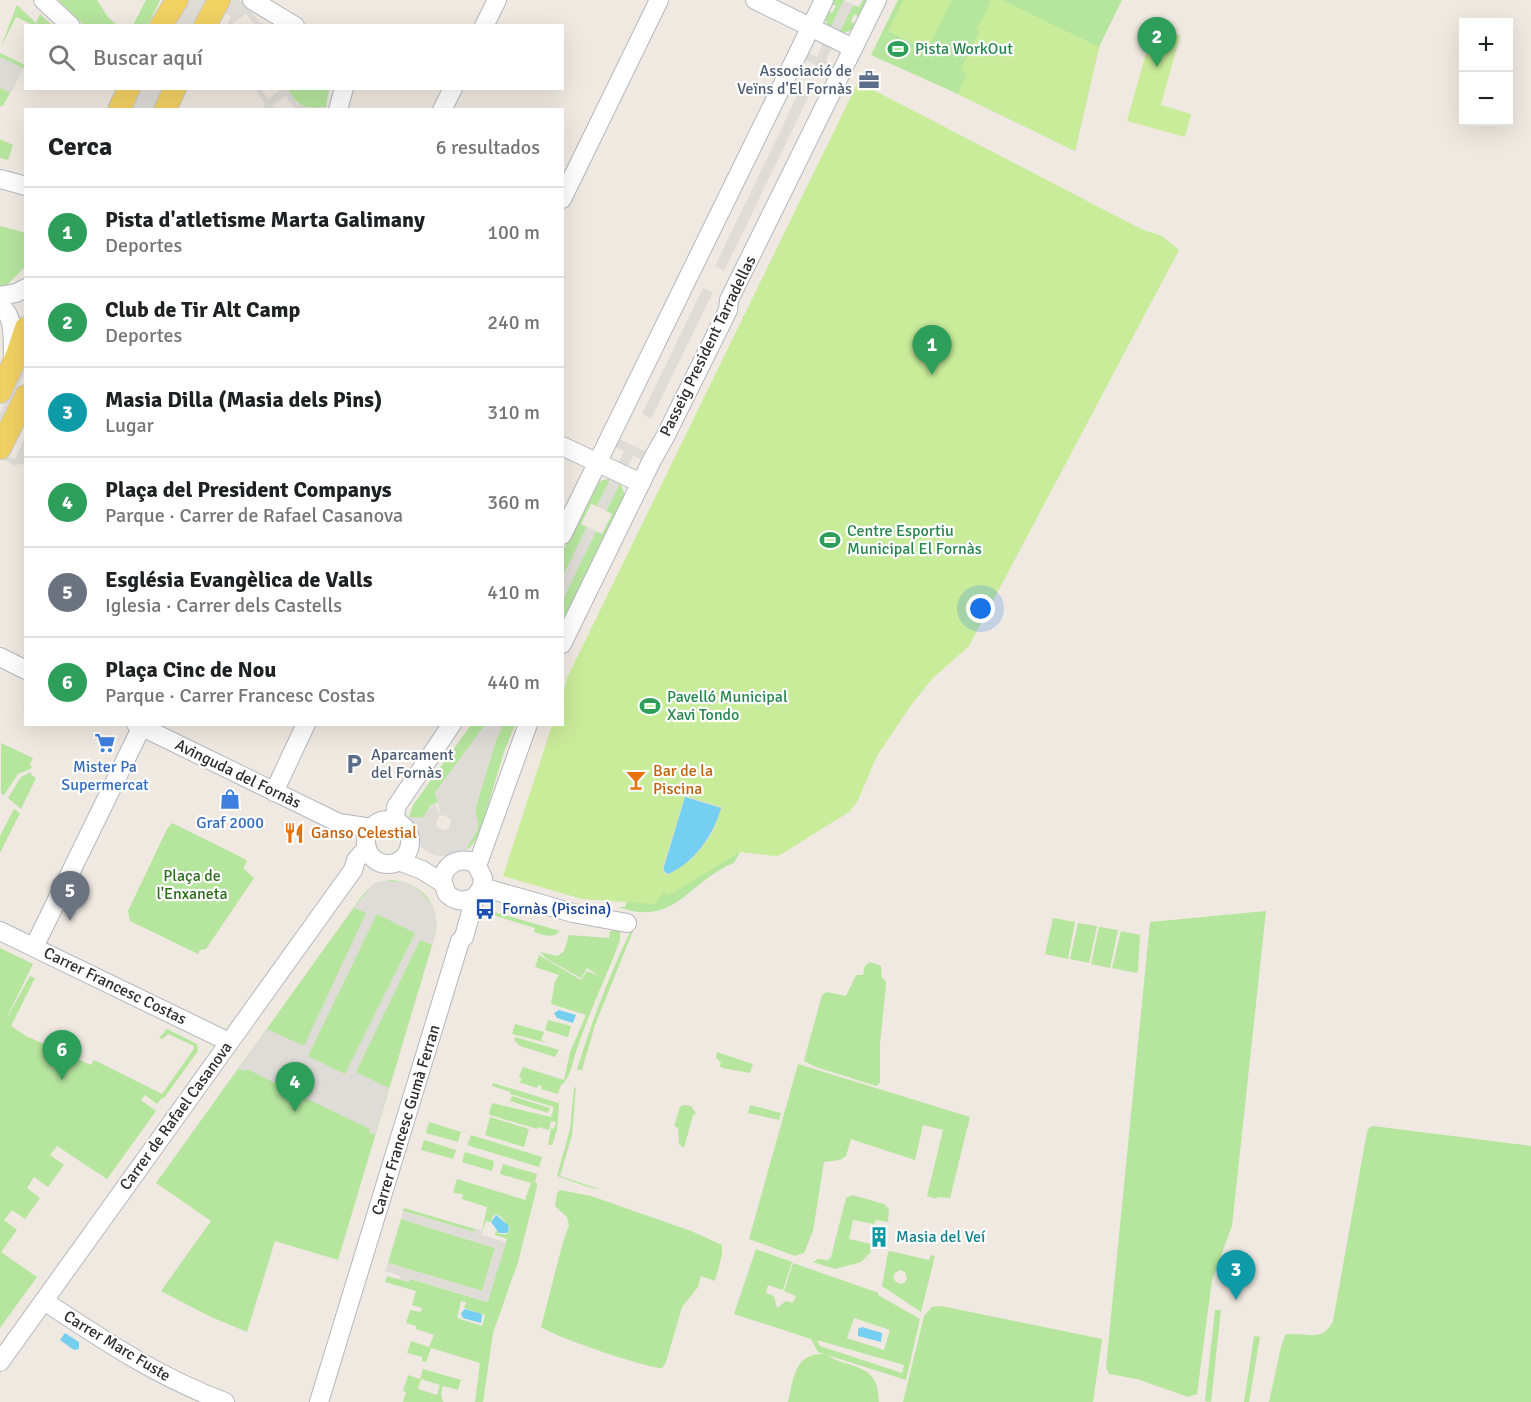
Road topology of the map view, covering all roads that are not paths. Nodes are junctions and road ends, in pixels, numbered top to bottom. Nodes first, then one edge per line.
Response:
1 (43, 0) edge
2 (177, 0) edge
3 (219, 0) edge
4 (252, 0) edge
5 (497, 0) edge
6 (659, 0) edge
7 (755, 0) edge
8 (824, 0) edge
9 (877, 0) edge
10 (69, 24) edge
11 (162, 24) edge
12 (207, 24) edge
13 (292, 24) edge
14 (485, 24) edge
15 (810, 28) junction
16 (853, 48) junction
17 (128, 90) edge
18 (174, 90) edge
19 (452, 90) edge
20 (121, 108) edge
21 (166, 108) edge
22 (443, 108) edge
23 (0, 179) edge
24 (24, 185) edge
25 (564, 195) edge
26 (24, 289) edge
27 (0, 296) edge
28 (0, 305) edge
29 (24, 334) edge
30 (14, 362) junction
31 (0, 392) edge
32 (24, 400) edge
33 (564, 447) edge
34 (0, 448) edge
35 (598, 463) junction
36 (641, 483) junction
37 (564, 531) edge
38 (564, 640) edge
39 (0, 657) edge
40 (24, 669) edge
41 (140, 726) edge
42 (142, 726) edge
43 (305, 726) edge
44 (451, 726) edge
45 (527, 726) edge
46 (274, 792) junction
47 (394, 821) junction
48 (339, 823) junction
49 (372, 828) junction
50 (410, 846) junction
51 (367, 847) junction
52 (399, 861) junction
53 (379, 862) junction
54 (451, 864) junction
55 (477, 866) junction
56 (353, 870) junction
57 (448, 891) junction
58 (479, 892) junction
59 (627, 923) dead end
60 (0, 932) edge
61 (460, 941) junction
62 (34, 947) junction
63 (229, 1042) junction
64 (44, 1301) junction
65 (0, 1362) edge
66 (225, 1402) edge
67 (319, 1402) edge

1 - 10 street
2 - 11 main road
3 - 12 main road
4 - 13 street
5 - 14 street
6 - 25 street
7 - 15 street
8 - 15 street
9 - 16 street, Passeig President Tarradellas
15 - 16 street
15 - 35 street
16 - 36 street, Passeig President Tarradellas
17 - 20 main road
18 - 21 main road
19 - 22 street
23 - 24 street
26 - 27 street
28 - 30 street
29 - 30 main road
30 - 31 main road
32 - 34 main road
33 - 35 street
35 - 36 street
35 - 37 street
36 - 38 street, Passeig President Tarradellas
39 - 40 street
41 - 62 street
42 - 46 street, Avinguda del Fornàs
43 - 46 street
44 - 47 street
45 - 55 street
46 - 48 street, Avinguda del Fornàs
47 - 49 street
47 - 50 street
48 - 49 street
48 - 51 street
49 - 51 street
50 - 52 street
50 - 54 street
51 - 53 street
51 - 56 street, Carrer de Rafael Casanova
52 - 53 street
52 - 57 street
53 - 56 street
54 - 55 street
54 - 57 street
55 - 58 street
56 - 63 street, Carrer de Rafael Casanova
57 - 58 street
57 - 61 street
58 - 59 street
58 - 61 street, Carrer Francesc Gumà Ferran
60 - 62 street, Carrer Francesc Costas
61 - 67 street, Carrer Francesc Gumà Ferran
62 - 63 street, Carrer Francesc Costas
63 - 64 street, Carrer de Rafael Casanova
64 - 65 street, Carrer de Rafael Casanova
64 - 66 street, Carrer Marc Fuste

